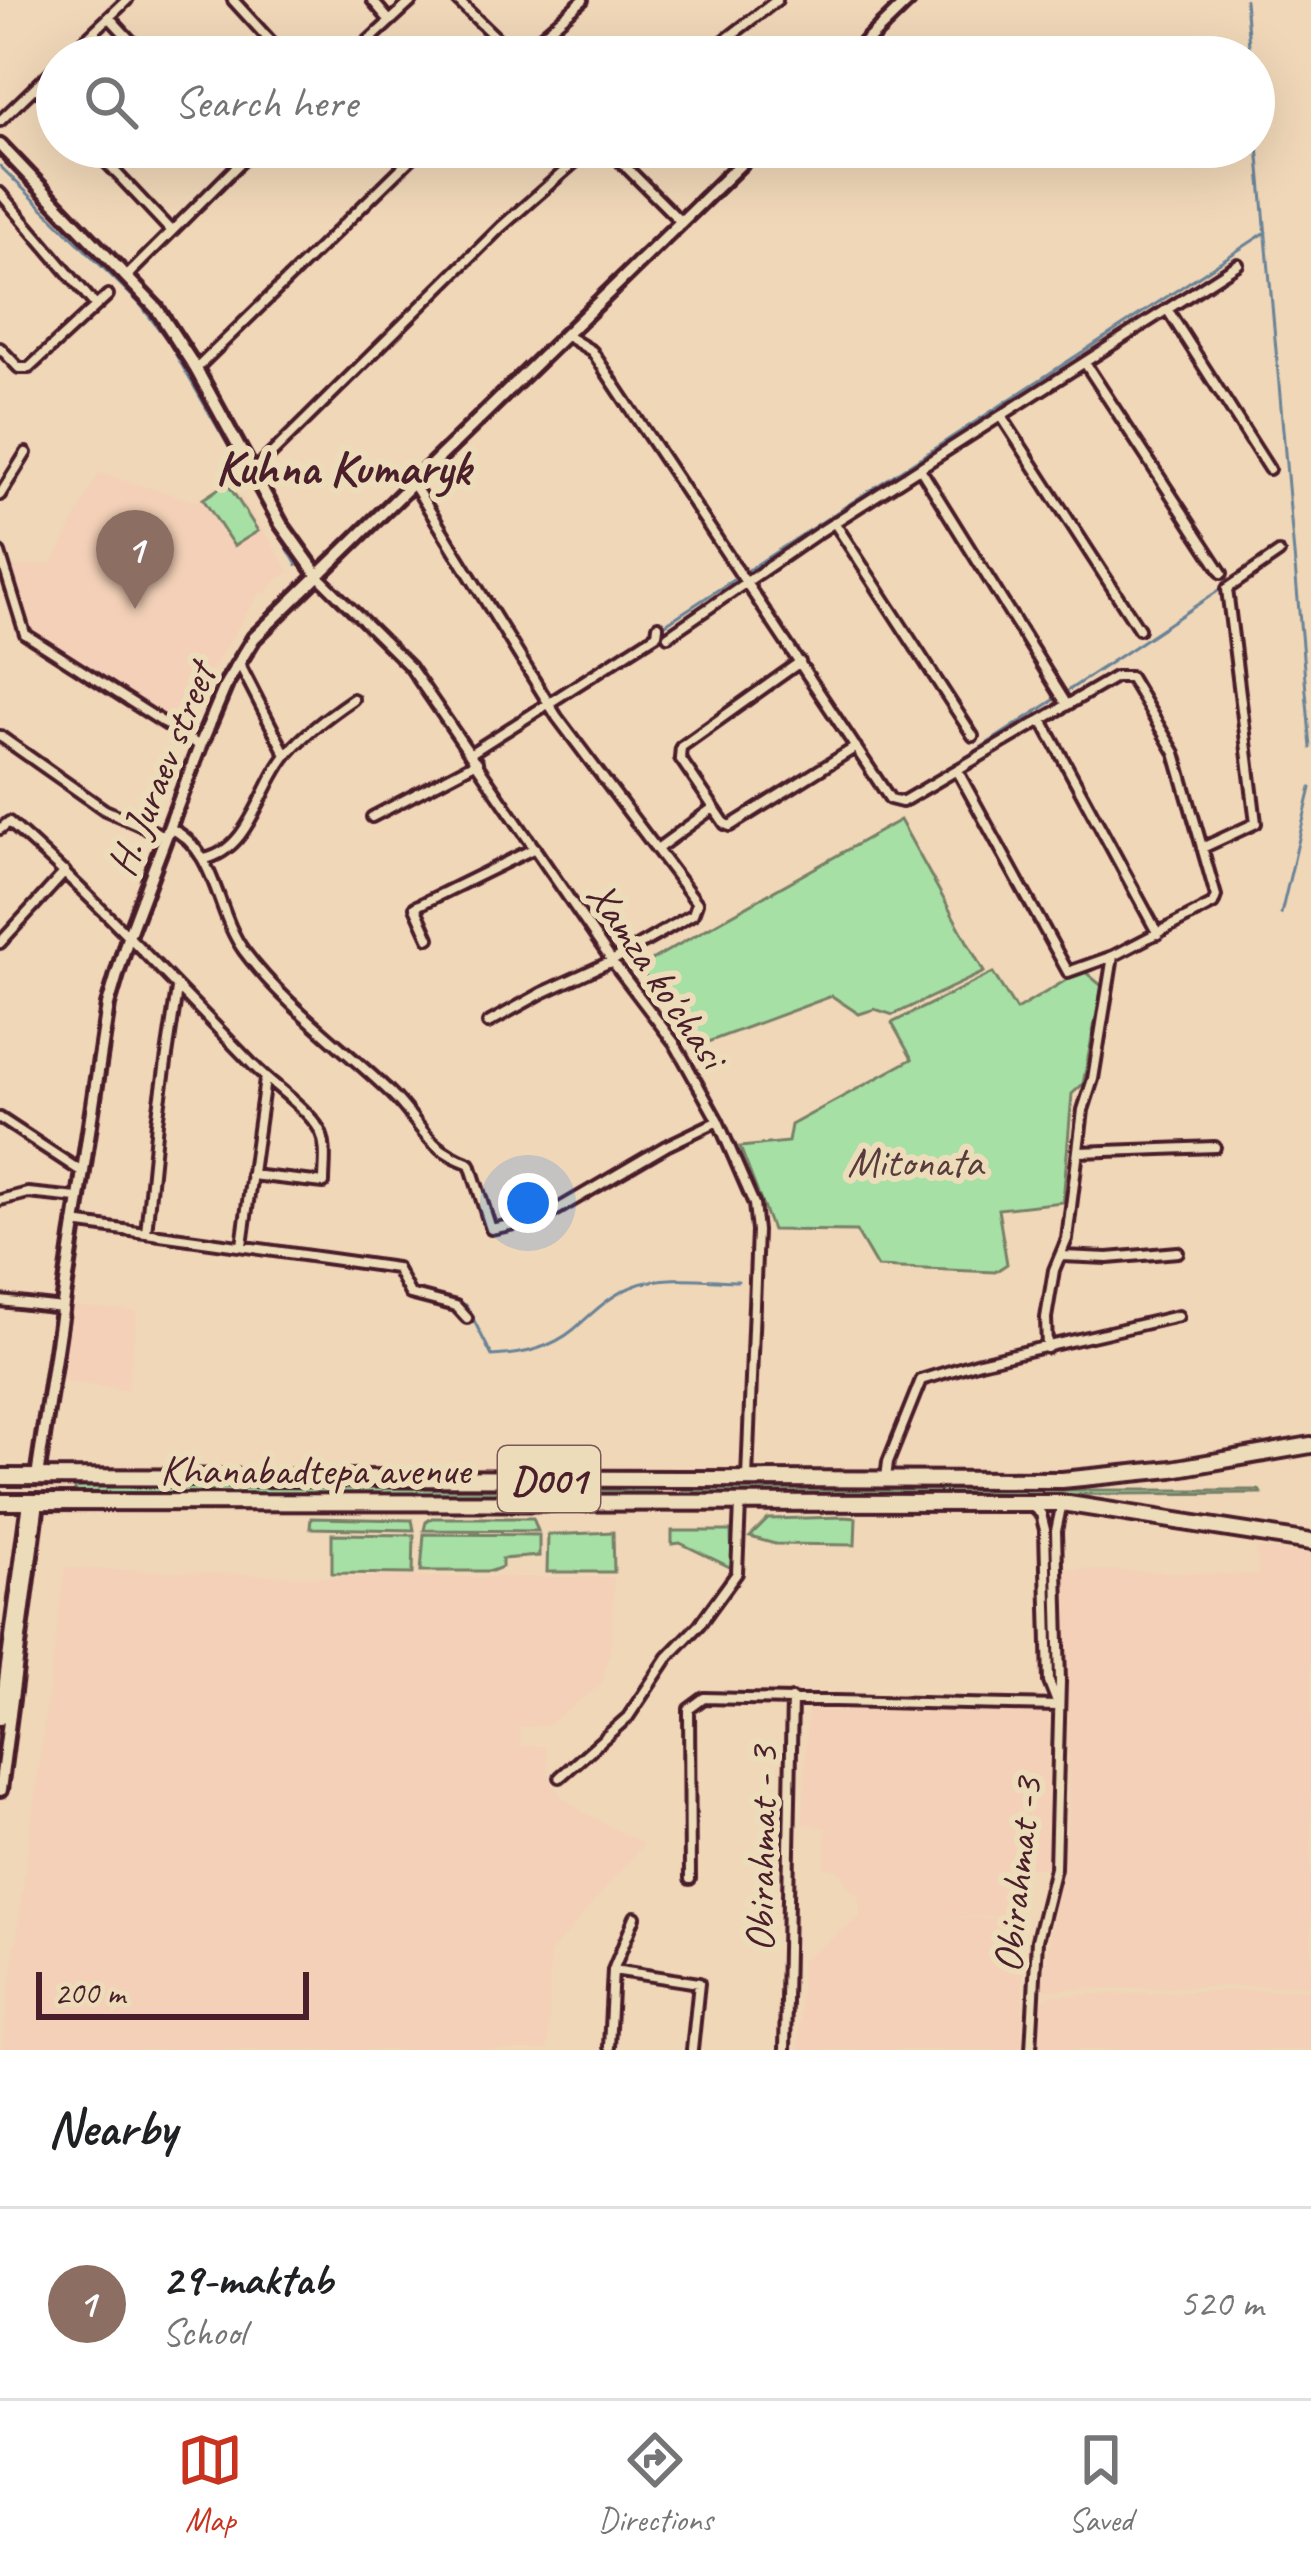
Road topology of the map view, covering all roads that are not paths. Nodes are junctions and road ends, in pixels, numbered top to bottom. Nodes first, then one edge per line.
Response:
1 (127, 0) edge
2 (233, 0) edge
3 (372, 0) edge
4 (412, 0) edge
5 (457, 0) edge
6 (584, 0) edge
7 (777, 0) edge
8 (909, 0) edge
9 (109, 16) junction
10 (390, 21) junction
11 (89, 36) edge
12 (127, 36) edge
13 (266, 36) edge
14 (374, 36) edge
15 (494, 36) edge
16 (541, 36) edge
17 (730, 36) edge
18 (872, 36) edge
19 (35, 87) edge
20 (0, 121) edge
21 (0, 145) edge
22 (112, 168) edge
23 (235, 168) edge
24 (402, 168) edge
25 (568, 168) edge
26 (627, 168) edge
27 (736, 168) edge
28 (0, 193) edge
29 (680, 221) junction
30 (171, 231) junction
31 (1238, 264) dead end
32 (128, 275) junction
33 (108, 295) dead end
34 (96, 306) junction
35 (1167, 309) junction
36 (567, 336) junction
37 (0, 348) edge
38 (1085, 363) junction
39 (196, 369) junction
40 (1002, 417) junction
41 (26, 453) dead end
42 (1269, 469) dead end
43 (921, 470) junction
44 (253, 472) junction
45 (415, 485) junction
46 (0, 495) edge
47 (835, 523) junction
48 (1280, 553) dead end
49 (0, 554) edge
50 (1222, 573) dead end
51 (319, 577) junction
52 (747, 583) junction
53 (658, 626) dead end
54 (1139, 629) dead end
55 (668, 635) dead end
56 (238, 661) junction
57 (800, 662) junction
58 (353, 699) dead end
59 (550, 701) junction
60 (1067, 705) junction
61 (1042, 720) junction
62 (0, 736) edge
63 (973, 736) dead end
64 (200, 746) junction
65 (856, 747) junction
66 (286, 754) junction
67 (474, 757) junction
68 (957, 770) junction
69 (713, 808) junction
70 (372, 817) dead end
71 (0, 829) edge
72 (168, 833) junction
73 (535, 848) junction
74 (1202, 848) junction
75 (658, 849) junction
76 (204, 859) junction
77 (65, 872) junction
78 (130, 934) junction
79 (1158, 934) junction
80 (429, 938) dead end
81 (0, 943) edge
82 (1113, 956) junction
83 (612, 961) junction
84 (177, 987) junction
85 (488, 1023) dead end
86 (265, 1078) junction
87 (0, 1118) edge
88 (718, 1121) junction
89 (1215, 1147) dead end
90 (1079, 1152) junction
91 (82, 1172) junction
92 (251, 1175) junction
93 (77, 1198) junction
94 (0, 1201) edge
95 (74, 1223) junction
96 (146, 1233) junction
97 (242, 1245) junction
98 (1178, 1252) dead end
99 (1062, 1256) junction
100 (0, 1301) edge
101 (63, 1308) junction
102 (1178, 1316) dead end
103 (466, 1318) dead end
104 (1047, 1348) junction
105 (1311, 1445) edge
106 (0, 1477) edge
107 (37, 1477) junction
108 (676, 1479) junction
109 (747, 1479) junction
110 (886, 1480) junction
111 (0, 1502) edge
112 (33, 1502) junction
113 (675, 1502) junction
114 (740, 1502) junction
115 (1024, 1502) junction
116 (1062, 1502) junction
117 (1311, 1542) edge
118 (1, 1607) edge
119 (19, 1610) junction
120 (792, 1700) junction
121 (1058, 1706) junction
122 (4, 1715) edge
123 (2, 1764) edge
124 (560, 1777) dead end
125 (0, 1790) edge
126 (690, 1879) dead end
127 (634, 1917) dead end
128 (613, 1970) junction
129 (609, 2047) dead end
130 (692, 2050) edge
131 (785, 2050) edge
132 (1031, 2050) edge

1 - 9 street
2 - 13 street
3 - 10 street
4 - 10 street
5 - 15 street
6 - 16 street
7 - 17 street
8 - 18 street
9 - 11 street
9 - 12 street
10 - 14 street
19 - 20 street
21 - 32 street
22 - 30 street
23 - 30 street
24 - 39 street
25 - 44 street
26 - 29 street
27 - 29 street, H. Juraev street
28 - 34 street
29 - 36 street, H. Juraev street
30 - 32 street
31 - 35 street
32 - 39 street
33 - 34 street
34 - 37 street
35 - 38 street
35 - 42 street
36 - 45 street, H. Juraev street
36 - 52 street
38 - 40 street
38 - 50 street
39 - 44 street
40 - 43 street
40 - 54 street
41 - 46 street
43 - 47 street
43 - 60 street
44 - 51 street
45 - 51 street, H. Juraev street
45 - 59 street
47 - 52 street
47 - 63 street
48 - 74 street
49 - 64 street
51 - 56 street, H. Juraev street
51 - 67 street, Xamza ko'chasi
52 - 55 street
52 - 57 street
53 - 59 street
56 - 64 street, H. Juraev street
56 - 66 street
57 - 65 street
57 - 69 street
58 - 66 street
59 - 67 street
59 - 75 street
60 - 61 street
60 - 74 street
61 - 68 street
61 - 79 street
62 - 72 street
64 - 72 street, H. Juraev street
65 - 68 street
65 - 69 street
66 - 76 street
67 - 70 street
67 - 73 street, Xamza ko'chasi
68 - 82 street
69 - 75 street
71 - 77 street
72 - 76 street
72 - 78 street, H. Juraev street
73 - 80 street
73 - 83 street, Xamza ko'chasi
74 - 79 street
75 - 83 street
76 - 88 street
77 - 78 street
77 - 81 street
78 - 84 street
78 - 91 street, H. Juraev street
79 - 82 street
82 - 90 street
83 - 85 street
83 - 88 street, Xamza ko'chasi
84 - 86 street
84 - 96 street
86 - 92 street
86 - 92 street
87 - 91 street
88 - 109 street, Xamza ko'chasi
89 - 90 street
90 - 99 street
91 - 93 street, H. Juraev street
92 - 97 street
93 - 94 street
93 - 95 street, H. Juraev street
95 - 96 street
95 - 101 street, H. Juraev street
96 - 97 street
97 - 103 street
98 - 99 street
99 - 104 street
100 - 101 street
101 - 107 street, H. Juraev street
102 - 104 street
104 - 110 street
105 - 110 highway, Khanabadtepa avenue / D001
106 - 107 highway, Khanabadtepa avenue / D001
107 - 108 highway, Khanabadtepa avenue / D001
107 - 112 highway
108 - 109 highway, Khanabadtepa avenue / D001
108 - 113 highway
109 - 110 highway, Khanabadtepa avenue / D001
111 - 112 highway, Khanabadtepa avenue / D001
112 - 113 highway, Khanabadtepa avenue / D001
112 - 119 street
113 - 114 highway, Khanabadtepa avenue / D001
114 - 115 highway, Khanabadtepa avenue / D001
114 - 124 street
115 - 116 highway, Khanabadtepa avenue / D001
115 - 121 street
116 - 117 highway, D001
116 - 121 street
118 - 119 street
119 - 122 street
120 - 121 street, Obirahmat - 3
120 - 126 street
120 - 131 street, Obirahmat - 3
121 - 132 street, Obirahmat -3
122 - 123 street
123 - 125 street
127 - 128 street
128 - 129 street
128 - 130 street

